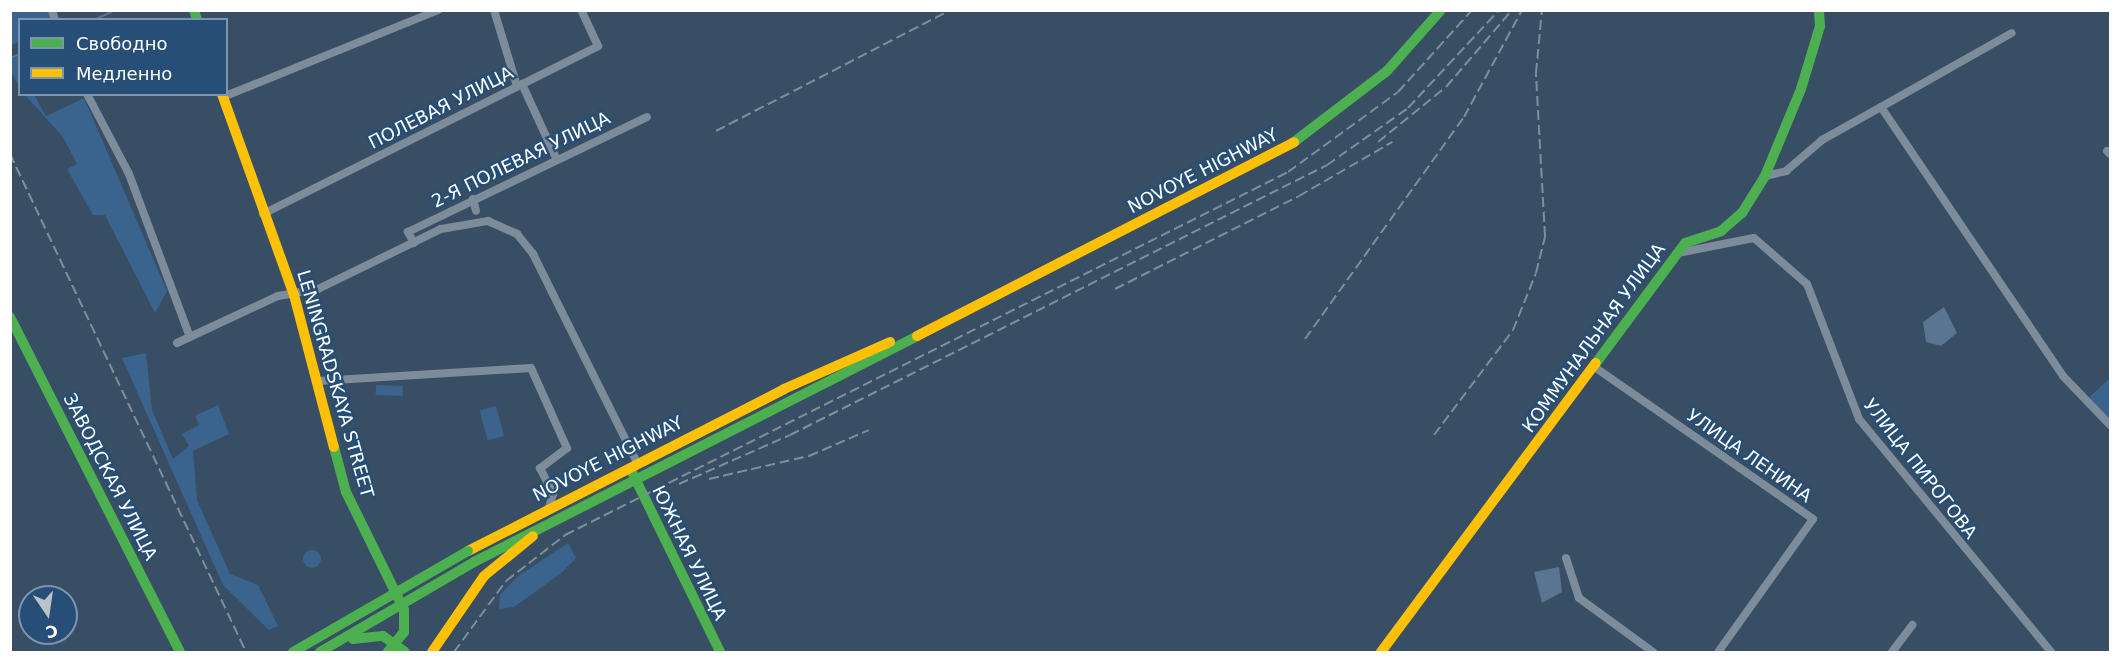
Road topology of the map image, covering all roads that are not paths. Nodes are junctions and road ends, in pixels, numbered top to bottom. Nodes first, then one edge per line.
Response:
1 (438, 10) edge
2 (494, 10) edge
3 (581, 10) edge
4 (1441, 10) edge
5 (1819, 10) edge
6 (2013, 33) dead end
7 (519, 85) junction
8 (228, 94) edge
9 (88, 96) edge
10 (223, 96) edge
11 (1881, 107) junction
12 (646, 117) dead end
13 (556, 158) junction
14 (1765, 176) junction
15 (473, 199) junction
16 (476, 212) dead end
17 (263, 214) junction
18 (414, 243) junction
19 (1678, 253) junction
20 (294, 295) junction
21 (10, 317) edge
22 (190, 337) junction
23 (177, 343) dead end
24 (1593, 366) junction
25 (318, 381) junction
26 (2110, 425) edge
27 (634, 469) junction
28 (553, 494) junction
29 (569, 504) junction
30 (549, 508) junction
31 (1566, 558) dead end
32 (1912, 625) dead end
33 (180, 652) edge
34 (293, 652) edge
35 (321, 652) edge
36 (388, 652) edge
37 (405, 652) edge
38 (432, 652) edge
39 (720, 652) edge
40 (1381, 652) edge
41 (1653, 652) edge
42 (1718, 652) edge
43 (1892, 652) edge
44 (2051, 652) edge

1 - 8 street
2 - 7 street
3 - 7 street, ПОЛЕВАЯ УЛИЦА
4 - 27 street, NOVOYE HIGHWAY
5 - 14 street, КОММУНАЛЬНАЯ УЛИЦА
6 - 11 street
7 - 13 street
7 - 17 street, ПОЛЕВАЯ УЛИЦА
9 - 22 street
10 - 17 street, LENINGRADSKAYA STREET
11 - 14 street
11 - 26 street
12 - 13 street, 2-Я ПОЛЕВАЯ УЛИЦА
13 - 15 street, 2-Я ПОЛЕВАЯ УЛИЦА
14 - 19 street, КОММУНАЛЬНАЯ УЛИЦА
15 - 16 street
15 - 18 street, 2-Я ПОЛЕВАЯ УЛИЦА
17 - 20 street, LENINGRADSKAYA STREET
18 - 20 street
18 - 27 street
19 - 24 street, КОММУНАЛЬНАЯ УЛИЦА
19 - 44 street, УЛИЦА ПИРОГОВА
20 - 22 street
20 - 25 street, LENINGRADSKAYA STREET
21 - 33 street, ЗАВОДСКАЯ УЛИЦА
22 - 23 street
24 - 40 street, КОММУНАЛЬНАЯ УЛИЦА
24 - 42 street, УЛИЦА ЛЕНИНА
25 - 28 street
25 - 36 street, LENINGRADSKAYA STREET
27 - 29 street, NOVOYE HIGHWAY
27 - 39 street, ЮЖНАЯ УЛИЦА
28 - 29 street
28 - 30 street
29 - 30 street, NOVOYE HIGHWAY
29 - 35 street, NOVOYE HIGHWAY, bridge
29 - 38 street
30 - 34 street, NOVOYE HIGHWAY, bridge
31 - 41 street
32 - 43 street
35 - 37 street, bridge

